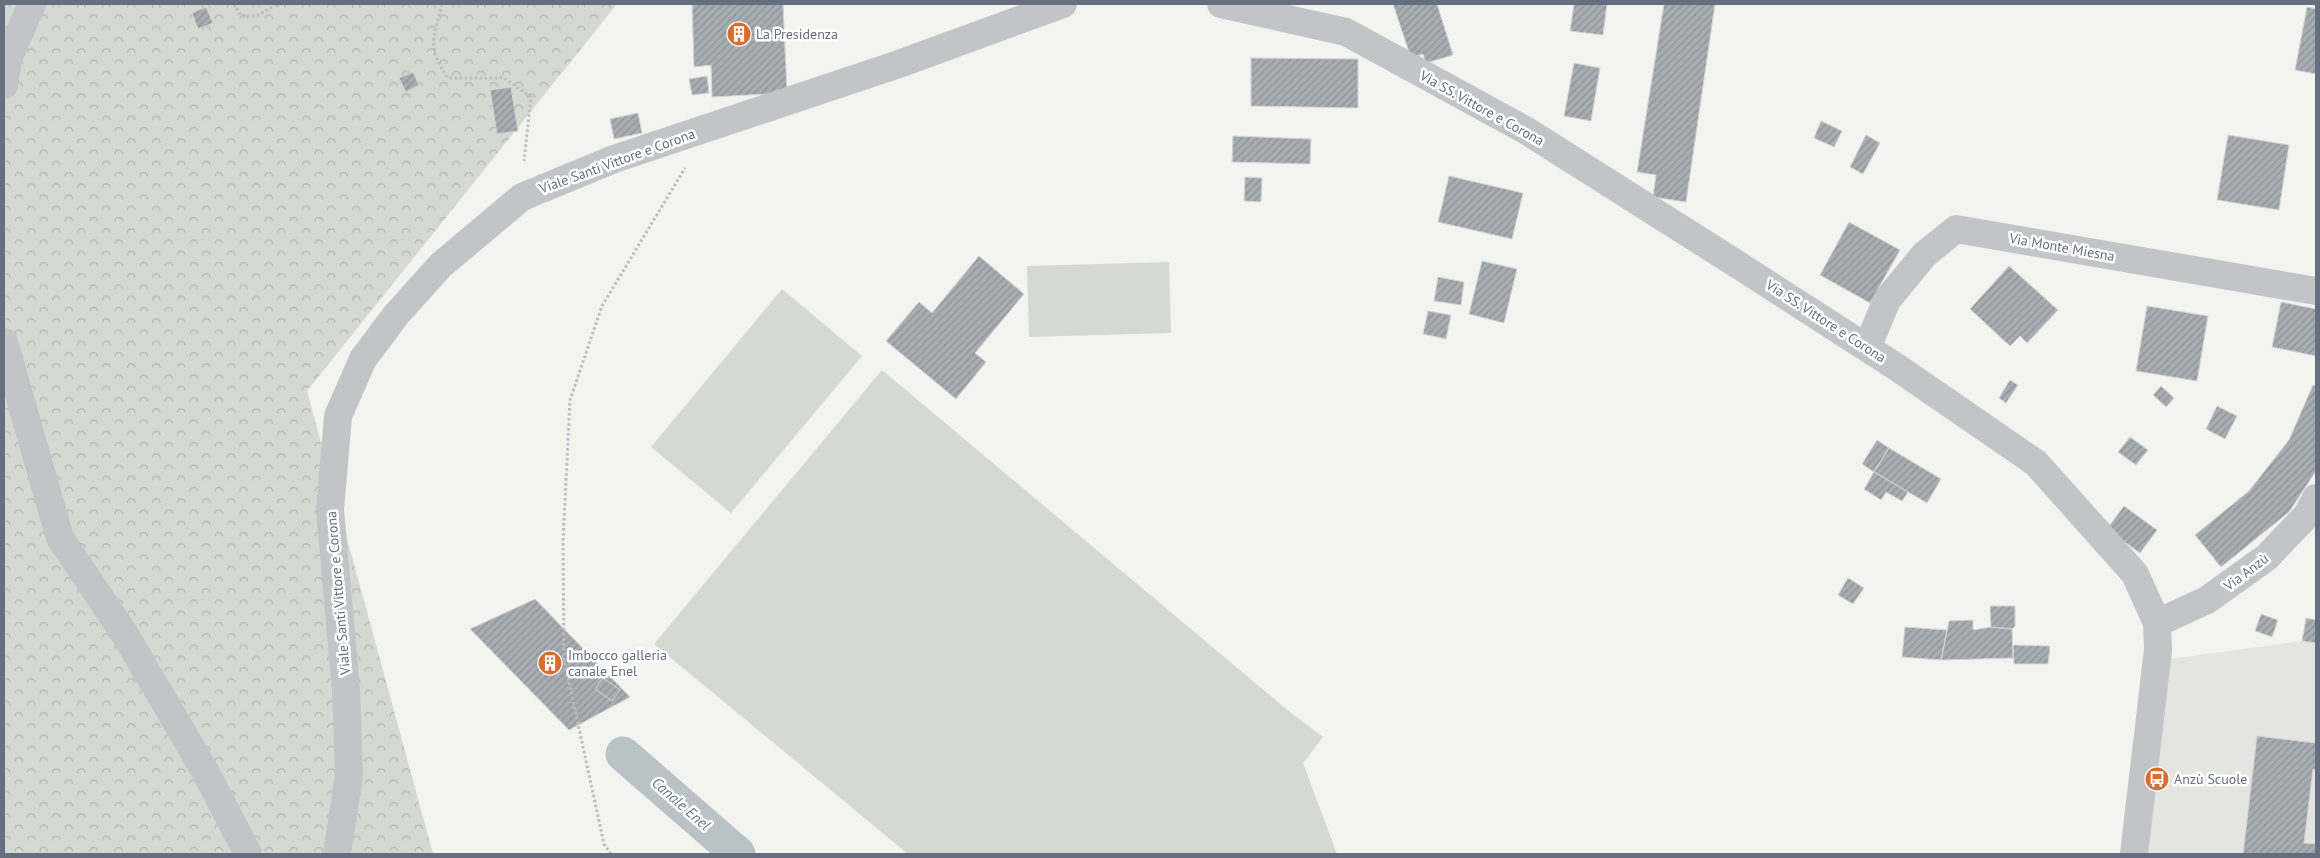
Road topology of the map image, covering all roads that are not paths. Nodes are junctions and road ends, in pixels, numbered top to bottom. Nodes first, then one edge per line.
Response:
1 (32, 4) edge
2 (1063, 4) edge
3 (1215, 4) edge
4 (4, 85) edge
5 (2316, 291) edge
6 (4, 342) edge
7 (1867, 348) junction
8 (2316, 498) edge
9 (2156, 623) junction
10 (248, 854) edge
11 (337, 854) edge
12 (2134, 854) edge

1 - 4 street
2 - 11 street, Viale Santi Vittore e Corona
3 - 7 street, Via SS. Vittore e Corona
5 - 7 street, Via Monte Miesna
6 - 10 street
7 - 9 street, Via SS. Vittore e Corona
8 - 9 street, Via Anzù
9 - 12 street, Via SS. Vittore e Corona

